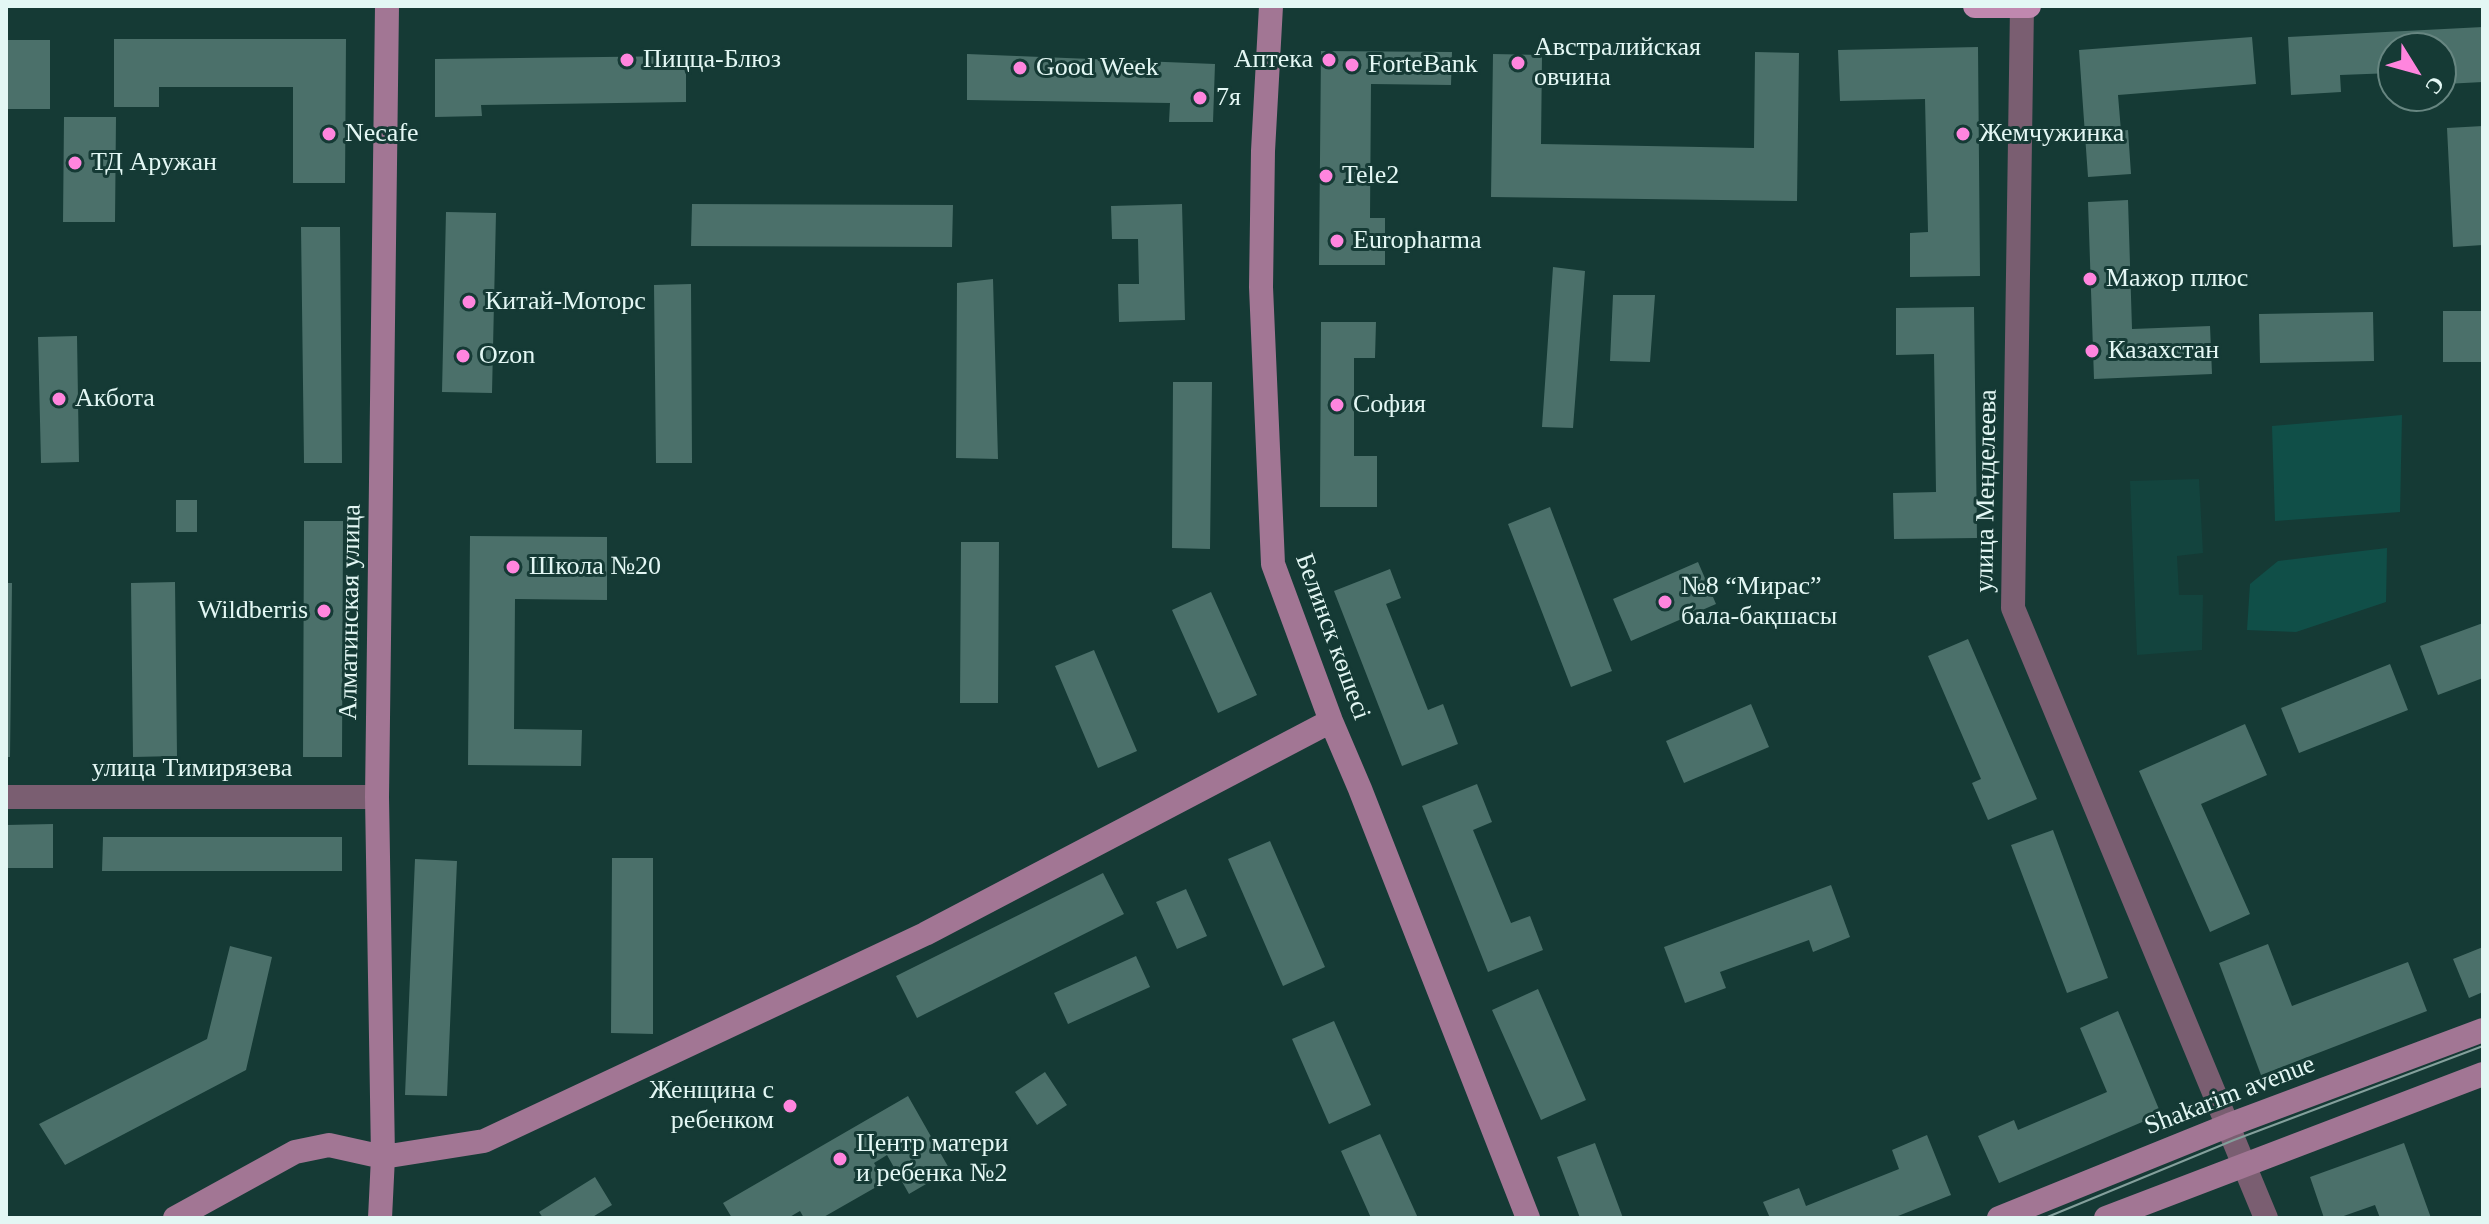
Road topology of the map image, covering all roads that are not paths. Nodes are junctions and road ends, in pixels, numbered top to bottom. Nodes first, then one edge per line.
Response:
1 (387, 6) edge
2 (1271, 6) edge
3 (1975, 6) edge
4 (2022, 6) edge
5 (2029, 6) edge
6 (1331, 721) junction
7 (6, 797) edge
8 (377, 797) junction
9 (2483, 1030) edge
10 (2483, 1074) edge
11 (2229, 1125) junction
12 (383, 1157) junction
13 (2244, 1164) junction
14 (175, 1218) edge
15 (380, 1218) edge
16 (1528, 1218) edge
17 (1999, 1218) edge
18 (2106, 1218) edge
19 (2266, 1218) edge

1 - 8 street, Алматинская улица
2 - 6 street, Белинск көшесі
3 - 4 main road
4 - 5 main road
4 - 11 street, улица Менделеева
6 - 12 street
6 - 16 street, Белинск көшесі
7 - 8 street, улица Тимирязева
8 - 12 street, Алматинская улица
9 - 11 street, Shakarim avenue
10 - 13 street
11 - 13 street, улица Менделеева
11 - 17 street, Shakarim avenue
12 - 14 street
12 - 15 street, Алматинская улица
13 - 18 street
13 - 19 street, улица Менделеева

